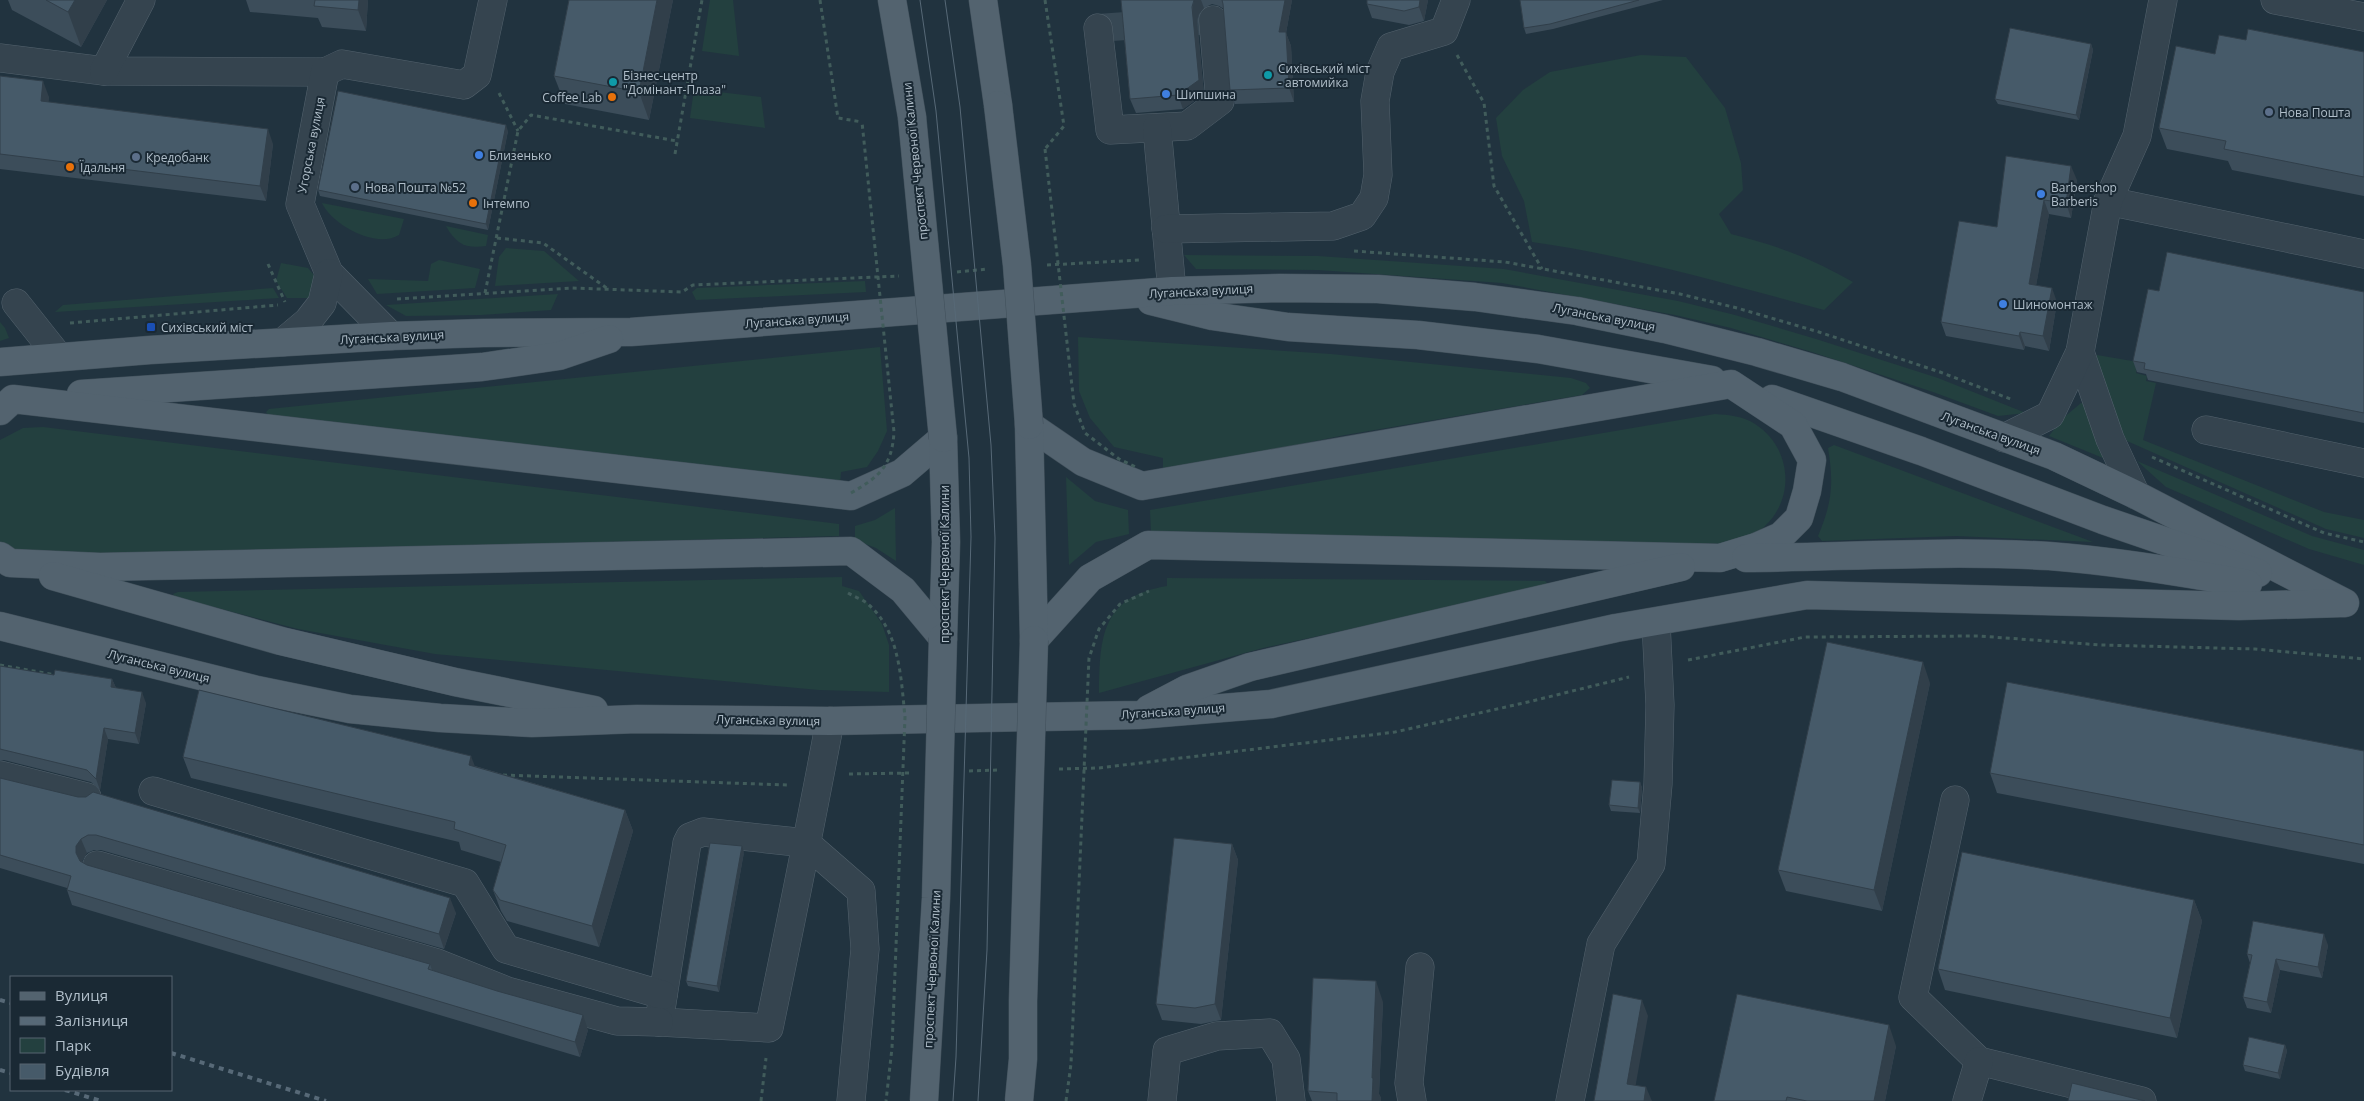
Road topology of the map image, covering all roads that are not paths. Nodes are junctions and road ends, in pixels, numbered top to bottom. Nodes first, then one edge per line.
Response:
1 (141, 0) edge
2 (493, 0) edge
3 (892, 0) edge
4 (983, 0) edge
5 (1456, 0) edge
6 (2163, 0) edge
7 (2275, 0) edge
8 (2364, 17) edge
9 (1213, 20) dead end
10 (1098, 28) dead end
11 (0, 58) edge
12 (104, 71) junction
13 (325, 72) junction
14 (1157, 128) junction
15 (2108, 201) junction
16 (1166, 239) junction
17 (2364, 254) edge
18 (329, 273) junction
19 (1172, 291) junction
20 (1125, 295) junction
21 (16, 303) dead end
22 (631, 332) junction
23 (391, 336) junction
24 (283, 342) junction
25 (2080, 352) junction
26 (58, 356) junction
27 (0, 362) edge
28 (1731, 384) junction
29 (4, 404) edge
30 (1029, 425) junction
31 (2206, 430) dead end
32 (943, 438) junction
33 (2004, 438) junction
34 (2364, 463) edge
35 (2136, 495) junction
36 (1720, 558) junction
37 (3, 560) edge
38 (2354, 604) edge
39 (1656, 622) junction
40 (0, 626) edge
41 (943, 638) junction
42 (1034, 640) junction
43 (1138, 715) junction
44 (637, 719) junction
45 (830, 721) junction
46 (0, 775) edge
47 (153, 790) dead end
48 (86, 797) edge
49 (1955, 800) dead end
50 (806, 843) junction
51 (97, 865) dead end
52 (1420, 968) dead end
53 (663, 995) junction
54 (659, 1022) junction
55 (1979, 1061) junction
56 (851, 1101) edge
57 (924, 1101) edge
58 (1019, 1101) edge
59 (1162, 1101) edge
60 (1291, 1101) edge
61 (1412, 1101) edge
62 (1570, 1101) edge
63 (1967, 1101) edge
64 (2142, 1101) edge

1 - 12 lane
2 - 13 lane
3 - 32 main road, проспект Червоної Калини, bridge
4 - 30 main road, bridge
5 - 16 lane
6 - 15 lane
7 - 8 lane
9 - 14 lane
10 - 14 lane
11 - 12 lane
12 - 13 lane
13 - 18 lane, Угорська вулиця
14 - 16 lane
15 - 17 lane
15 - 25 lane
16 - 19 lane
18 - 23 lane, Угорська вулиця
18 - 24 lane
19 - 20 main road, Луганська вулиця
19 - 33 main road, Луганська вулиця
20 - 22 main road, Луганська вулиця
20 - 28 main road
21 - 26 lane
22 - 23 main road, Луганська вулиця
22 - 29 main road
23 - 24 main road, Луганська вулиця
24 - 26 main road, Луганська вулиця
25 - 33 lane
25 - 35 lane
26 - 27 main road, Луганська вулиця
28 - 30 main road
28 - 36 main road
28 - 38 main road
29 - 32 main road, bridge
30 - 42 main road
31 - 34 lane
32 - 41 main road, проспект Червоної Калини
33 - 35 main road, Луганська вулиця
35 - 38 main road, Луганська вулиця
36 - 38 main road
36 - 42 main road
36 - 43 main road
37 - 41 main road
37 - 44 main road
38 - 39 main road, Луганська вулиця
39 - 43 main road, Луганська вулиця
39 - 62 lane
40 - 44 main road, Луганська вулиця
41 - 57 main road, проспект Червоної Калини, bridge
42 - 58 main road, bridge
43 - 45 main road, Луганська вулиця
44 - 45 main road, Луганська вулиця
45 - 50 lane
46 - 48 lane
47 - 53 lane
49 - 55 lane
50 - 53 lane
50 - 54 lane
50 - 56 lane
51 - 54 lane
52 - 61 lane
53 - 54 lane
55 - 63 lane
55 - 64 lane
59 - 60 lane

